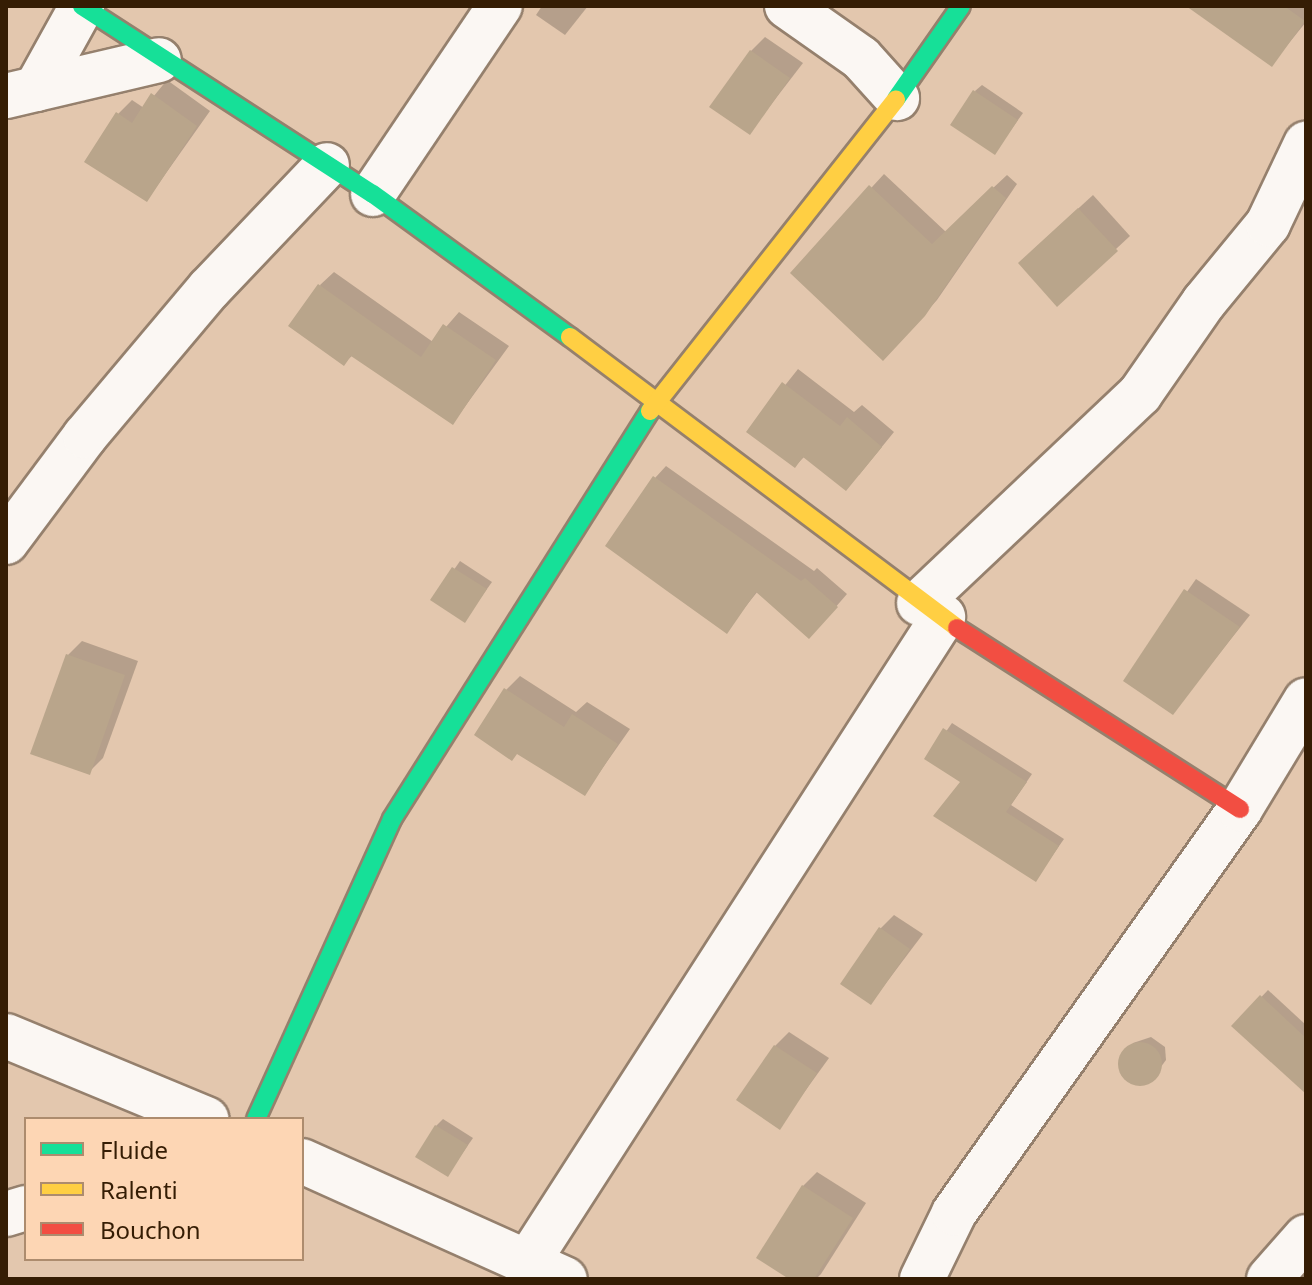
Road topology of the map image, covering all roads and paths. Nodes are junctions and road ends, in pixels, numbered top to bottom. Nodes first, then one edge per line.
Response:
1 (82, 6) edge
2 (500, 6) edge
3 (787, 6) edge
4 (961, 6) edge
5 (159, 60) junction
6 (21, 93) edge
7 (897, 98) junction
8 (1306, 144) edge
9 (327, 165) junction
10 (373, 194) junction
11 (657, 400) junction
12 (6, 542) edge
13 (931, 610) junction
14 (1306, 700) edge
15 (1240, 809) junction
16 (6, 1036) edge
17 (201, 1117) edge
18 (257, 1117) edge
19 (304, 1162) edge
20 (1306, 1237) edge
21 (547, 1270) edge
22 (922, 1279) edge
23 (1269, 1279) edge

1 - 5 street
1 - 6 street
2 - 10 street
3 - 7 street
4 - 7 street
5 - 6 street
5 - 9 street
7 - 11 street
8 - 13 street
9 - 10 street
9 - 12 street
10 - 11 street
11 - 13 street
11 - 18 street
13 - 15 street
13 - 21 street
14 - 15 street
15 - 22 street
16 - 17 street
19 - 21 street
20 - 23 street

